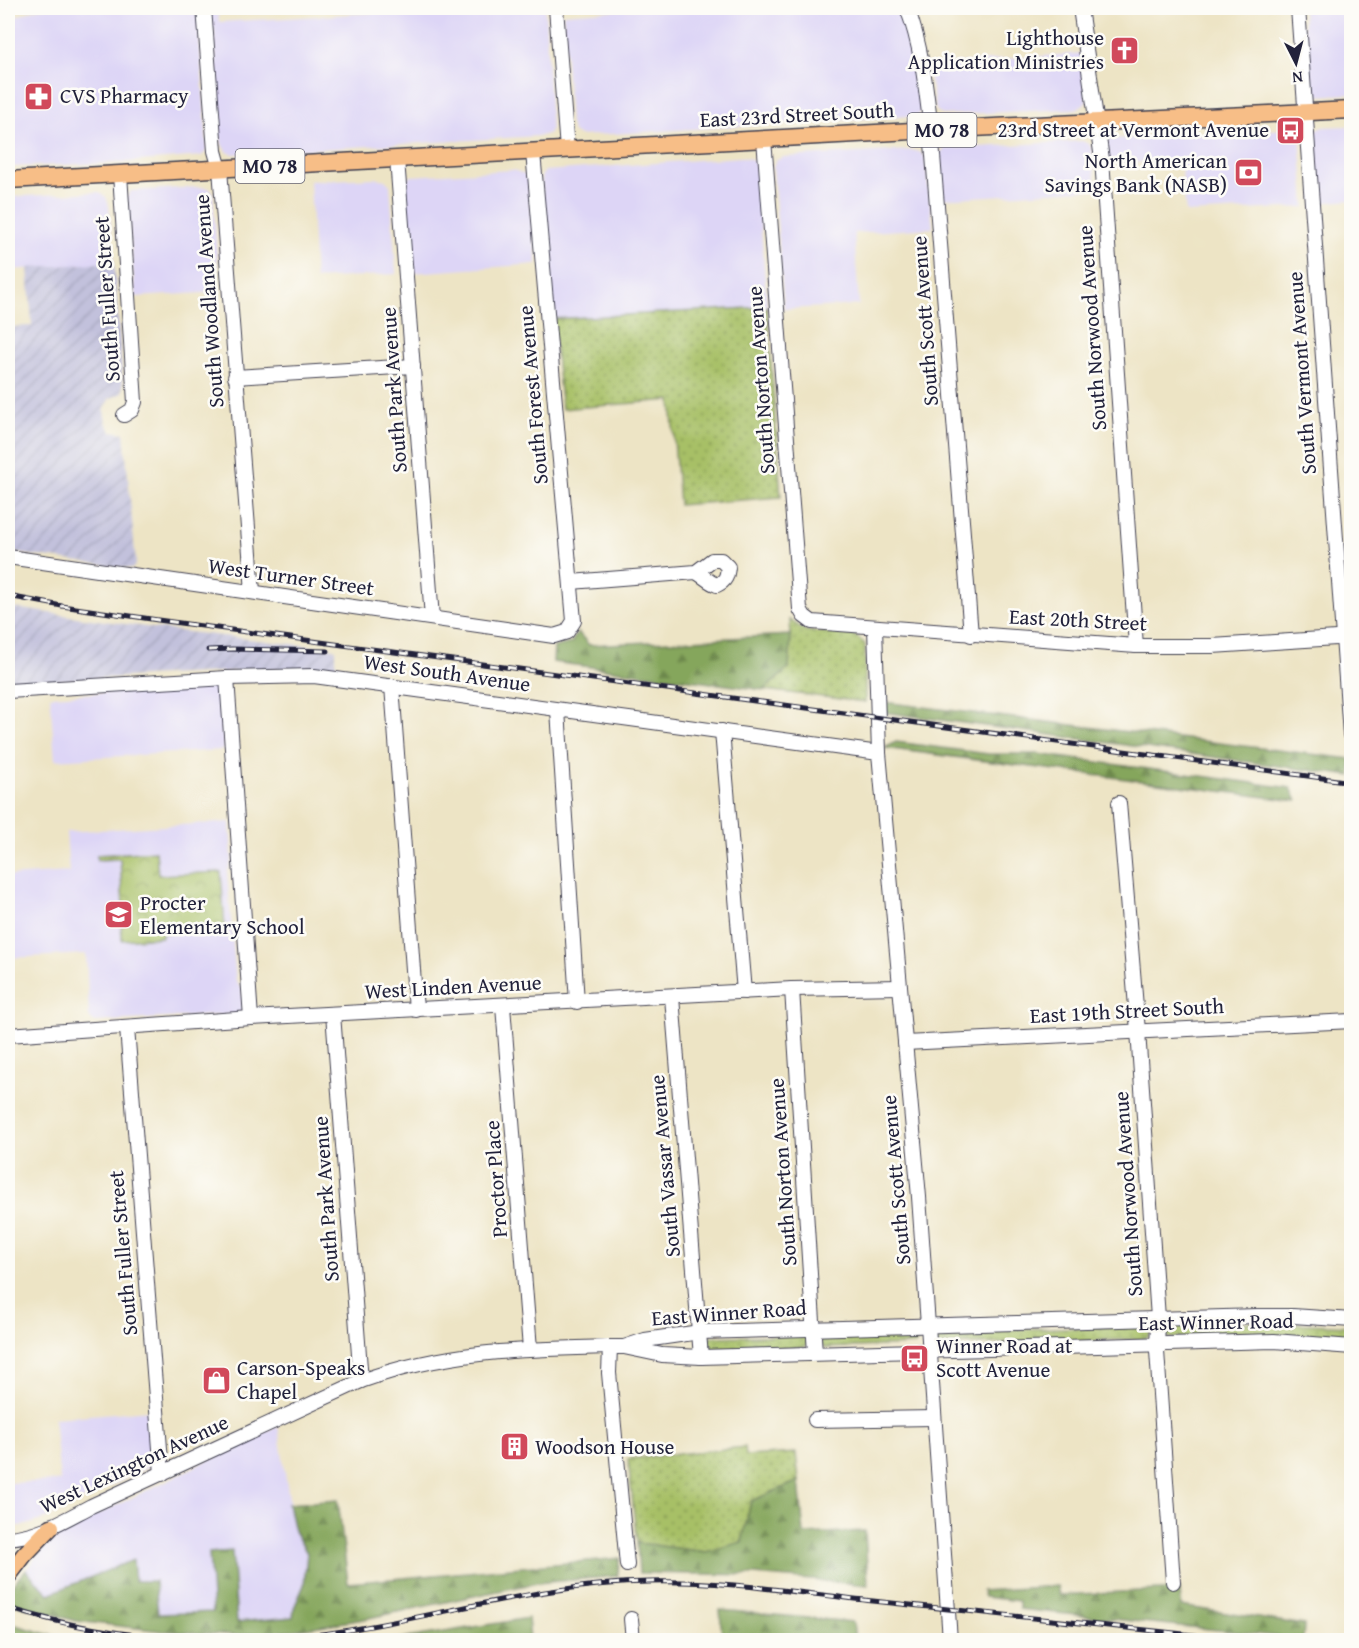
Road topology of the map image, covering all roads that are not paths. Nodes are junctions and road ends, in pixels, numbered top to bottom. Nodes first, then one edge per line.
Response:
1 (204, 8) edge
2 (556, 8) edge
3 (907, 8) edge
4 (1080, 8) edge
5 (1298, 8) edge
6 (1352, 111) edge
7 (1305, 113) junction
8 (1096, 123) junction
9 (931, 130) junction
10 (764, 140) junction
11 (567, 150) junction
12 (533, 152) junction
13 (397, 159) junction
14 (220, 169) junction
15 (120, 174) junction
16 (8, 180) edge
17 (413, 366) junction
18 (235, 377) junction
19 (124, 416) dead end
20 (8, 557) edge
21 (696, 572) dead end
22 (571, 582) junction
23 (253, 592) junction
24 (804, 616) joint
25 (432, 618) junction
26 (875, 627) junction
27 (567, 632) joint
28 (971, 635) junction
29 (1348, 638) edge
30 (1136, 646) junction
31 (227, 678) junction
32 (392, 686) junction
33 (8, 692) edge
34 (558, 710) junction
35 (722, 731) junction
36 (1350, 735) edge
37 (879, 753) junction
38 (1119, 803) dead end
39 (900, 987) junction
40 (792, 989) junction
41 (744, 992) junction
42 (672, 997) junction
43 (577, 1002) junction
44 (503, 1006) junction
45 (416, 1010) junction
46 (333, 1014) junction
47 (251, 1018) junction
48 (1352, 1021) edge
49 (127, 1028) junction
50 (1138, 1031) junction
51 (8, 1035) edge
52 (905, 1043) junction
53 (1158, 1318) junction
54 (1352, 1320) edge
55 (928, 1325) junction
56 (814, 1328) junction
57 (700, 1332) junction
58 (1156, 1344) junction
59 (617, 1347) junction
60 (1352, 1347) edge
61 (530, 1349) junction
62 (930, 1350) junction
63 (815, 1353) junction
64 (701, 1357) junction
65 (361, 1381) junction
66 (934, 1418) junction
67 (815, 1420) dead end
68 (162, 1474) junction
69 (51, 1527) junction
70 (8, 1538) edge
71 (627, 1565) dead end
72 (8, 1576) edge
73 (1173, 1582) dead end
74 (631, 1619) dead end
75 (633, 1641) edge
76 (950, 1641) edge

1 - 14 street, South Woodland Avenue
2 - 11 street
3 - 9 street, South Scott Avenue
4 - 8 street, South Norwood Avenue
5 - 7 street, South Vermont Avenue
6 - 7 main road, East 23rd Street South / MO 78
7 - 8 main road, East 23rd Street South / MO 78
7 - 29 street, South Vermont Avenue
8 - 9 main road, East 23rd Street South / MO 78
8 - 30 street, South Norwood Avenue
9 - 10 main road, East 23rd Street South / MO 78
9 - 28 street, South Scott Avenue
10 - 11 main road, East 23rd Street South / MO 78
10 - 24 street, South Norton Avenue
11 - 12 main road, East 23rd Street South / MO 78
12 - 13 main road, MO 78
12 - 22 street, South Forest Avenue
13 - 14 main road, MO 78
13 - 17 street, South Park Avenue
14 - 15 main road, MO 78
14 - 18 street, South Woodland Avenue
15 - 16 main road, MO 78
15 - 19 street, South Fuller Street
17 - 18 street
17 - 25 street, South Park Avenue
18 - 23 street, South Woodland Avenue
20 - 23 street, West Turner Street
21 - 22 street
22 - 27 street, South Forest Avenue
23 - 25 street, West Turner Street
24 - 26 street, East 20th Street
25 - 27 street, West Turner Street
26 - 28 street, East 20th Street
26 - 37 street, South Scott Avenue
28 - 30 street, East 20th Street
29 - 30 street, East 20th Street
29 - 36 street, South Vermont Avenue
31 - 32 street, West South Avenue
31 - 33 street, West South Avenue
31 - 47 street
32 - 34 street, West South Avenue
32 - 45 street
34 - 35 street, West South Avenue
34 - 43 street
35 - 37 street, West South Avenue
35 - 41 street
37 - 39 street, South Scott Avenue
38 - 50 street, South Norwood Avenue
39 - 40 street, West Linden Avenue
39 - 52 street, South Scott Avenue
40 - 41 street, West Linden Avenue
40 - 56 street, South Norton Avenue
41 - 42 street, West Linden Avenue
42 - 43 street, West Linden Avenue
42 - 57 street, South Vassar Avenue
43 - 44 street, West Linden Avenue
44 - 45 street, West Linden Avenue
44 - 61 street, Proctor Place
45 - 46 street, West Linden Avenue
46 - 47 street, West Linden Avenue
46 - 65 street, South Park Avenue
47 - 49 street, West Linden Avenue
48 - 50 street, East 19th Street South
49 - 51 street, West Linden Avenue
49 - 68 street, South Fuller Street
50 - 52 street, East 19th Street South
50 - 53 street, South Norwood Avenue
52 - 55 street, South Scott Avenue
53 - 54 street, East Winner Road
53 - 55 street, East Winner Road
53 - 58 street, South Norwood Avenue
55 - 56 street, East Winner Road
55 - 62 street, South Scott Avenue
56 - 57 street, East Winner Road
56 - 63 street, South Norton Avenue
57 - 59 street, East Winner Road
57 - 64 street, South Vassar Avenue
58 - 60 street, East Winner Road
58 - 62 street, East Winner Road
58 - 73 street, South Norwood Avenue
59 - 61 street, West Lexington Avenue
59 - 64 street, East Winner Road
59 - 71 street
61 - 65 street, West Lexington Avenue
62 - 63 street, East Winner Road
62 - 66 street, South Scott Avenue
63 - 64 street, East Winner Road
65 - 68 street, West Lexington Avenue
66 - 67 street
66 - 76 street, South Scott Avenue
68 - 69 street, West Lexington Avenue
69 - 70 street, West Lexington Avenue
69 - 72 main road
74 - 75 street

